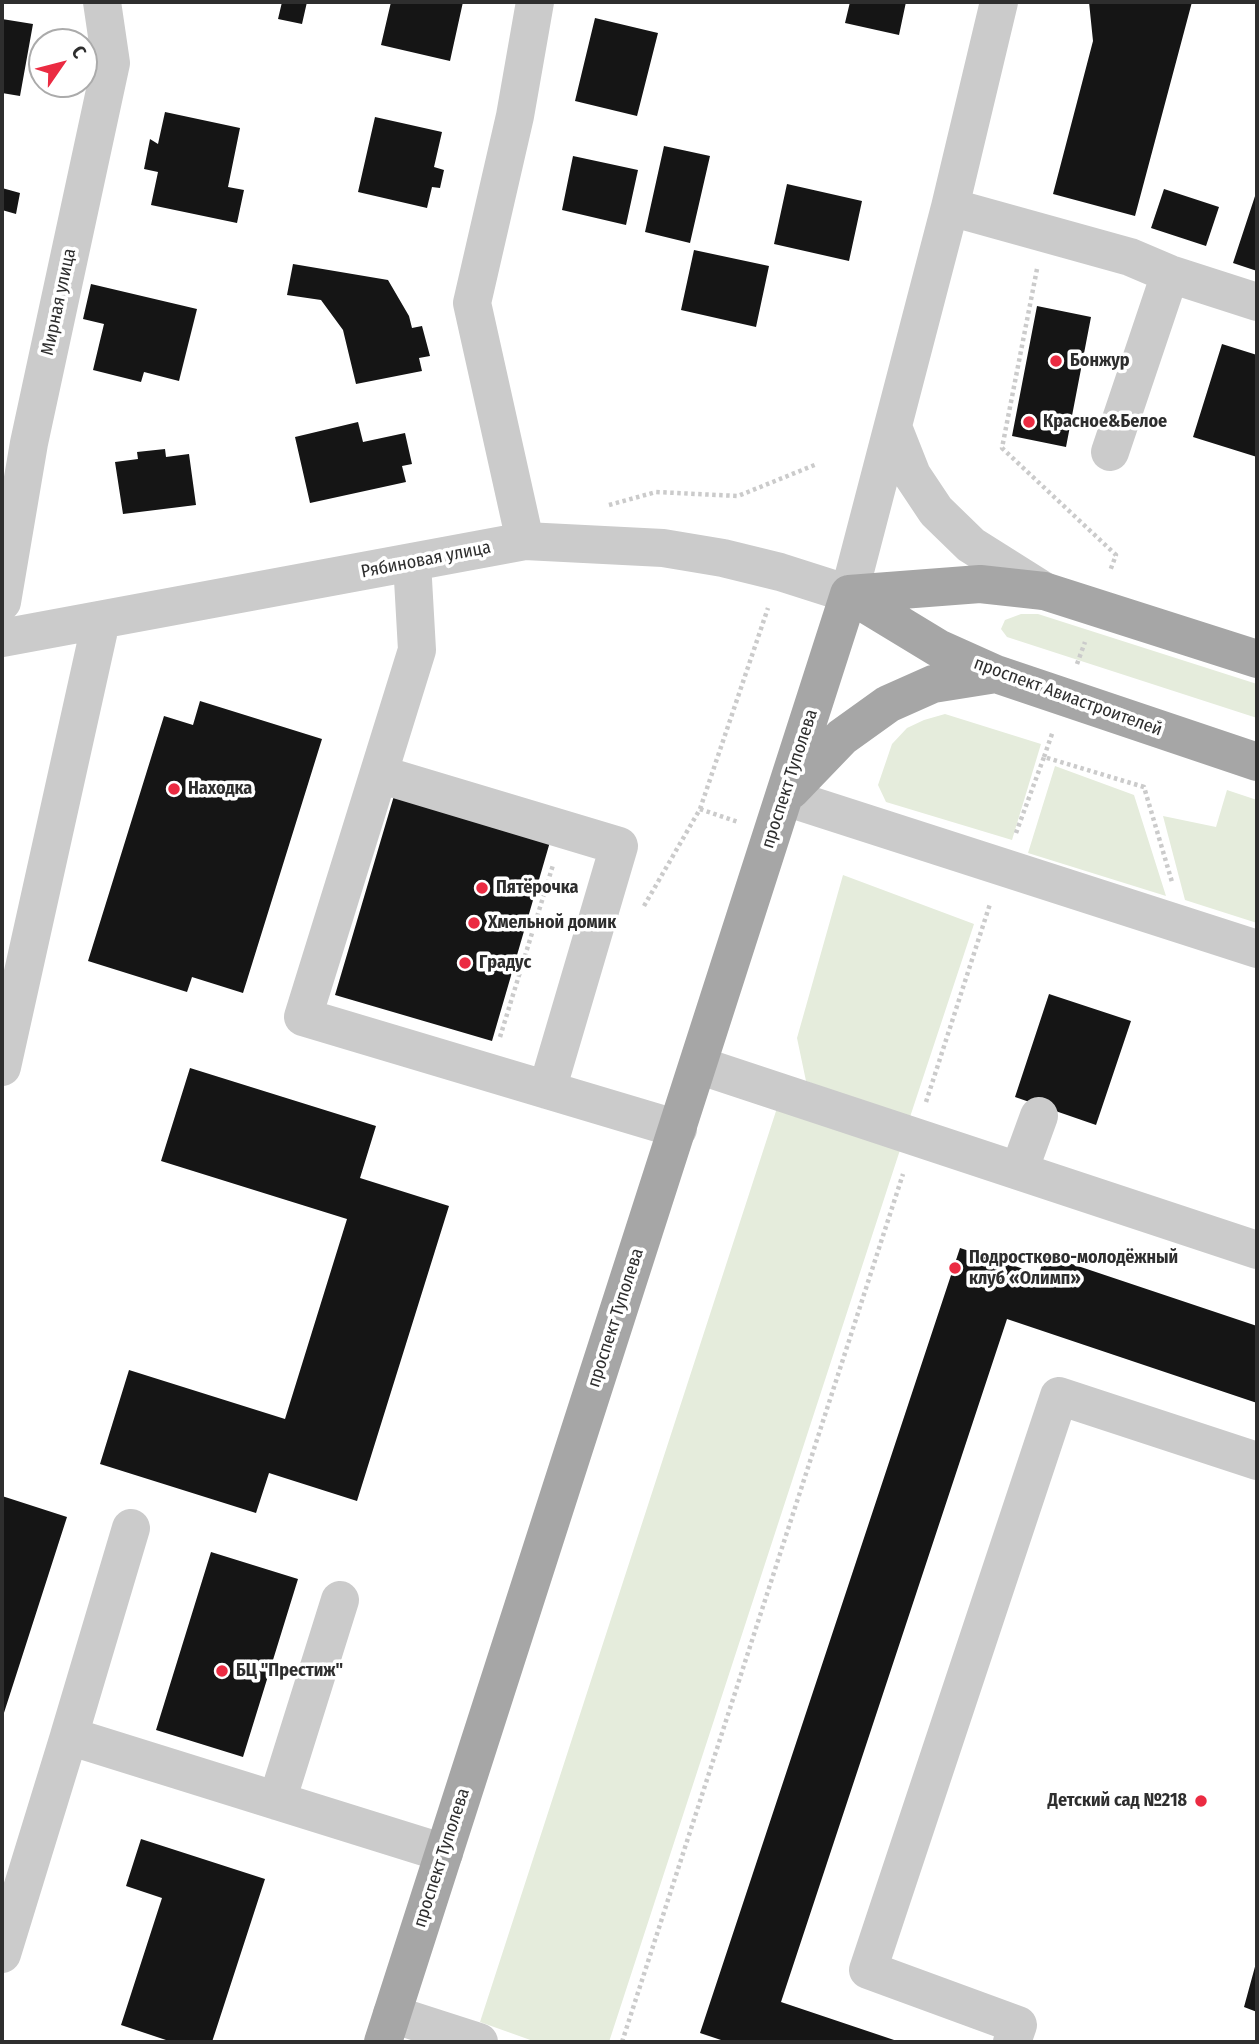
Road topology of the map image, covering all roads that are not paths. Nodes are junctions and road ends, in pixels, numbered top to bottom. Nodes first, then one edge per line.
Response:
1 (102, 2) edge
2 (535, 2) edge
3 (999, 2) edge
4 (950, 207) junction
5 (1170, 274) junction
6 (1257, 302) edge
7 (893, 427) junction
8 (1110, 452) dead end
9 (525, 541) junction
10 (412, 562) junction
11 (1044, 590) junction
12 (849, 594) junction
13 (2, 602) edge
14 (101, 621) junction
15 (2, 638) edge
16 (1257, 659) edge
17 (996, 674) junction
18 (1257, 762) edge
19 (379, 774) junction
20 (785, 797) junction
21 (1257, 949) edge
22 (698, 1065) junction
23 (2, 1067) edge
24 (547, 1090) junction
25 (1039, 1116) dead end
26 (678, 1129) junction
27 (1019, 1171) junction
28 (1257, 1250) edge
29 (1257, 1461) edge
30 (131, 1528) dead end
31 (340, 1600) dead end
32 (69, 1736) junction
33 (277, 1801) junction
34 (444, 1853) junction
35 (2, 1954) edge
36 (387, 2028) edge
37 (479, 2042) edge
38 (1012, 2042) edge

1 - 13 street, Мирная улица
2 - 9 street
3 - 4 street
4 - 5 street
4 - 7 street
5 - 6 street
5 - 8 street
7 - 11 street
7 - 12 street
9 - 10 street, Рябиновая улица
9 - 12 street, Рябиновая улица
10 - 14 street, Рябиновая улица
10 - 19 street
11 - 12 main road
11 - 16 main road
12 - 17 main road, проспект Авиастроителей
12 - 20 main road, проспект Туполева
14 - 15 street, Рябиновая улица
14 - 23 street
17 - 18 main road, проспект Авиастроителей
17 - 20 main road
19 - 24 street
19 - 24 street
20 - 21 street
20 - 22 main road, проспект Туполева
22 - 26 main road, проспект Туполева
22 - 27 street
24 - 26 street
25 - 27 street
26 - 34 main road, проспект Туполева
27 - 28 street
29 - 38 street
30 - 32 street
31 - 33 street
32 - 33 street
32 - 35 street
33 - 34 street
34 - 36 main road, проспект Туполева
36 - 37 street

